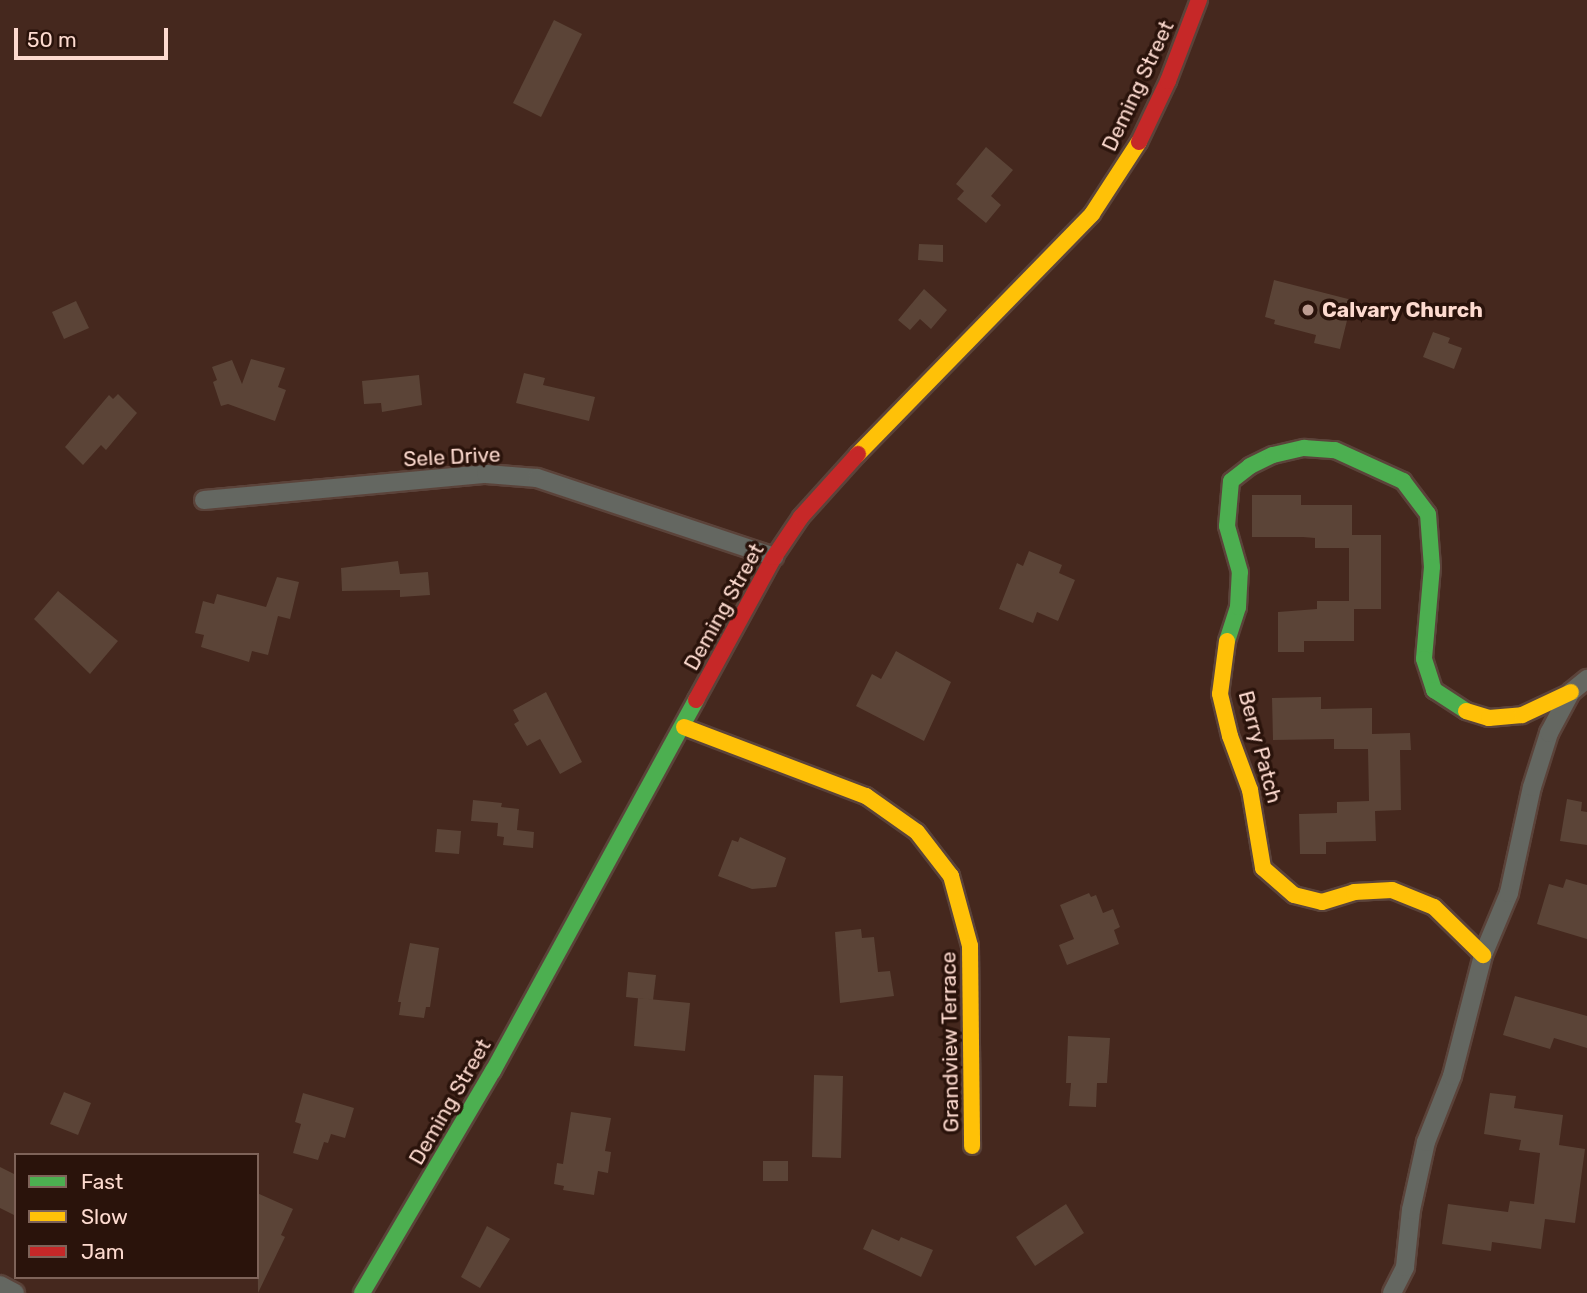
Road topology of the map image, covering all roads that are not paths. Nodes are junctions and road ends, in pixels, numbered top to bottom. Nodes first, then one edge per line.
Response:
1 (1199, 0) edge
2 (204, 500) dead end
3 (775, 557) junction
4 (1587, 679) edge
5 (1571, 692) junction
6 (684, 727) junction
7 (1483, 955) junction
8 (972, 1146) dead end
9 (0, 1285) edge
10 (15, 1293) edge
11 (362, 1293) edge
12 (1392, 1293) edge

1 - 3 street, Deming Street
2 - 3 street, Sele Drive
3 - 6 street, Deming Street
4 - 5 street, Berry Patch
5 - 7 street, Berry Patch
5 - 7 street, Berry Patch
6 - 8 street, Grandview Terrace
6 - 11 street, Deming Street
7 - 12 street, Berry Patch
9 - 10 street

